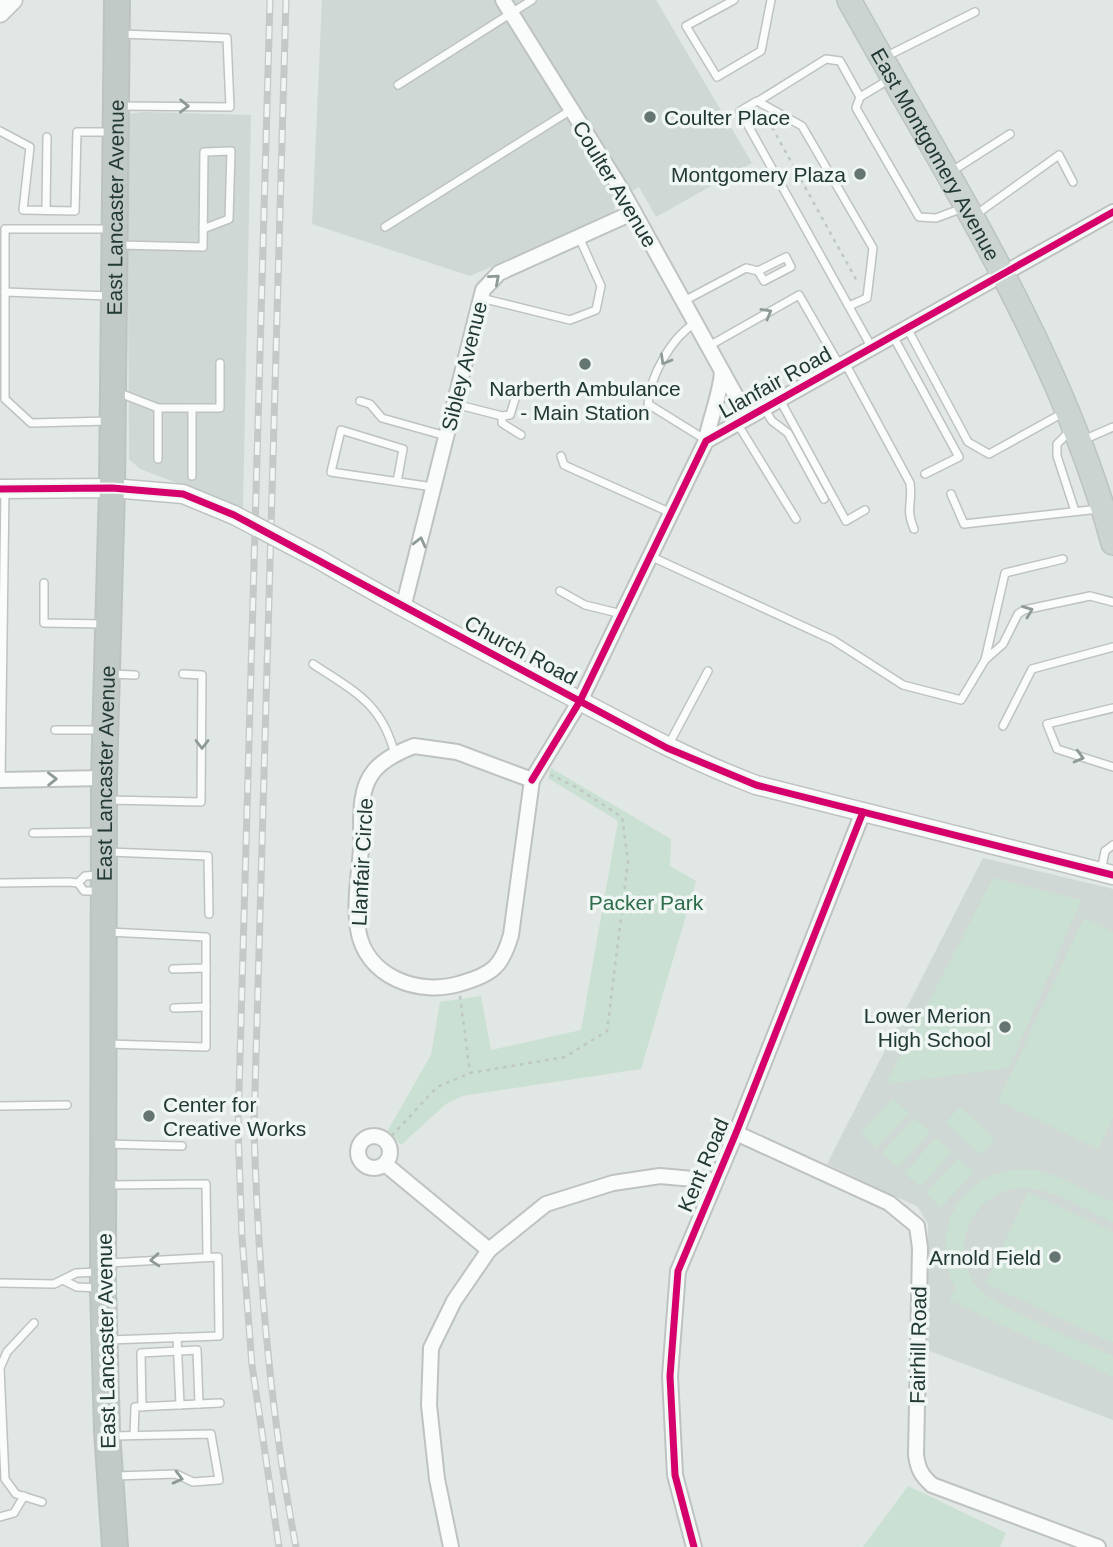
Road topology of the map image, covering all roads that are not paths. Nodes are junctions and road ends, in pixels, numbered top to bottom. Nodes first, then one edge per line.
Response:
1 (13, 0) edge
2 (117, 0) edge
3 (533, 0) edge
4 (732, 0) edge
5 (771, 0) edge
6 (849, 0) edge
7 (507, 6) edge
8 (975, 12) dead end
9 (0, 13) edge
10 (117, 34) junction
11 (887, 69) junction
12 (398, 85) dead end
13 (860, 97) junction
14 (758, 100) junction
15 (116, 106) junction
16 (571, 110) junction
17 (0, 131) edge
18 (116, 132) junction
19 (1010, 135) dead end
20 (47, 137) dead end
21 (946, 175) junction
22 (1073, 182) dead end
23 (46, 210) junction
24 (634, 212) junction
25 (1113, 212) edge
26 (967, 213) junction
27 (385, 227) dead end
28 (203, 229) junction
29 (578, 236) junction
30 (115, 237) junction
31 (758, 271) dead end
32 (1002, 276) junction
33 (5, 292) junction
34 (114, 297) junction
35 (481, 298) junction
36 (684, 302) junction
37 (849, 306) junction
38 (695, 323) junction
39 (907, 328) junction
40 (893, 336) junction
41 (708, 347) junction
42 (872, 348) junction
43 (220, 363) dead end
44 (842, 364) junction
45 (722, 371) junction
46 (113, 391) junction
47 (515, 399) dead end
48 (780, 399) junction
49 (3, 401) edge
50 (360, 401) dead end
51 (455, 404) junction
52 (158, 408) junction
53 (192, 408) junction
54 (764, 408) junction
55 (502, 415) junction
56 (742, 419) junction
57 (113, 421) junction
58 (1075, 426) junction
59 (1113, 427) edge
60 (521, 435) dead end
61 (447, 436) junction
62 (706, 441) junction
63 (561, 456) dead end
64 (158, 459) dead end
65 (925, 474) dead end
66 (192, 476) dead end
67 (397, 482) junction
68 (112, 488) junction
69 (434, 488) junction
70 (2, 489) edge
71 (951, 494) dead end
72 (824, 499) dead end
73 (1104, 508) junction
74 (865, 510) dead end
75 (1075, 511) junction
76 (669, 512) junction
77 (796, 519) dead end
78 (914, 530) dead end
79 (1113, 543) edge
80 (652, 557) junction
81 (1063, 559) dead end
82 (44, 583) dead end
83 (560, 591) dead end
84 (1113, 602) edge
85 (403, 608) junction
86 (623, 614) junction
87 (108, 624) junction
88 (1113, 647) edge
89 (985, 660) junction
90 (313, 664) dead end
91 (708, 671) dead end
92 (107, 674) junction
93 (183, 674) dead end
94 (135, 675) dead end
95 (580, 701) junction
96 (1113, 708) edge
97 (1003, 726) dead end
98 (55, 730) dead end
99 (106, 730) junction
100 (667, 748) junction
101 (395, 756) junction
102 (1113, 766) edge
103 (536, 774) junction
104 (1, 780) edge
105 (104, 789) junction
106 (863, 812) junction
107 (33, 833) dead end
108 (1113, 845) edge
109 (105, 862) junction
110 (1107, 874) edge
111 (0, 883) edge
112 (78, 883) junction
113 (209, 914) dead end
114 (105, 932) junction
115 (206, 968) junction
116 (173, 969) dead end
117 (206, 1007) junction
118 (174, 1008) dead end
119 (105, 1044) junction
120 (67, 1105) dead end
121 (0, 1106) edge
122 (736, 1133) junction
123 (104, 1144) junction
124 (182, 1146) dead end
125 (384, 1164) junction
126 (715, 1181) junction
127 (104, 1185) junction
128 (489, 1250) junction
129 (207, 1256) junction
130 (103, 1274) junction
131 (64, 1280) junction
132 (0, 1283) edge
133 (34, 1323) dead end
134 (177, 1337) junction
135 (105, 1340) junction
136 (178, 1350) junction
137 (220, 1403) dead end
138 (199, 1404) junction
139 (180, 1405) junction
140 (142, 1407) junction
141 (134, 1435) junction
142 (108, 1436) junction
143 (110, 1476) junction
144 (24, 1496) junction
145 (42, 1502) dead end
146 (0, 1517) edge
147 (115, 1547) edge
148 (452, 1547) edge
149 (694, 1547) edge
150 (1098, 1547) edge

1 - 9 street
2 - 10 highway, East Lancaster Avenue
3 - 7 lane
4 - 5 lane
6 - 11 main road, East Montgomery Avenue
7 - 12 lane
7 - 16 street, Coulter Avenue
8 - 11 lane
10 - 15 highway, East Lancaster Avenue
15 -> 10 lane
11 - 13 lane
11 - 21 main road, East Montgomery Avenue
13 - 14 lane
13 - 26 lane
14 - 37 lane
14 - 37 lane
15 - 18 highway, East Lancaster Avenue
16 - 24 street, Coulter Avenue
16 - 27 lane
17 - 23 lane
18 - 23 lane
18 - 30 highway, East Lancaster Avenue
19 - 21 lane
20 - 23 lane
21 - 26 main road, East Montgomery Avenue
22 - 26 lane
24 - 29 street, Sibley Avenue
24 - 36 street, Coulter Avenue
25 - 32 street, Llanfair Road
26 - 32 main road, East Montgomery Avenue
28 - 28 lane
28 - 30 lane
35 -> 29 street, Sibley Avenue
29 - 35 lane
30 - 33 lane
30 - 34 highway, East Lancaster Avenue
31 - 36 lane
32 - 39 street, Llanfair Road
32 - 58 main road, East Montgomery Avenue
33 - 34 lane
33 - 49 lane
34 - 46 highway, East Lancaster Avenue
35 - 51 street, Sibley Avenue
36 - 38 street, Coulter Avenue
37 - 42 lane
38 - 41 street, Coulter Avenue
38 -> 62 lane
39 - 40 street, Llanfair Road
39 - 58 lane
40 - 42 street, Llanfair Road
40 - 65 lane
41 -> 44 lane
41 - 45 street, Coulter Avenue
42 - 44 street, Llanfair Road
43 - 53 lane
44 - 48 street, Llanfair Road
44 - 78 lane
45 - 56 street, Coulter Avenue
45 - 62 street
46 - 52 lane
46 - 57 highway, East Lancaster Avenue
47 - 55 lane
48 - 54 street, Llanfair Road
48 - 74 lane
49 - 57 lane
50 - 61 lane
51 - 55 lane
51 - 61 street, Sibley Avenue
52 - 53 lane
52 - 64 lane
53 - 66 lane
54 - 56 street, Llanfair Road
54 - 72 lane
55 - 60 lane
56 - 62 street, Llanfair Road
56 - 77 lane
57 - 68 highway, East Lancaster Avenue
58 - 59 lane
58 - 73 main road, East Montgomery Avenue
58 - 75 lane
61 - 69 street, Sibley Avenue
62 - 76 street, Llanfair Road
63 - 76 lane
67 - 67 lane
67 - 69 lane
68 - 70 street, Church Road
68 - 85 street, Church Road, bridge
68 - 87 highway, East Lancaster Avenue
85 -> 69 street, Sibley Avenue
70 - 104 lane
71 - 75 lane
73 - 75 lane
73 - 79 main road, East Montgomery Avenue
76 - 80 street, Llanfair Road
80 - 86 street, Llanfair Road
80 - 89 lane
81 - 89 lane
82 - 87 lane
83 - 86 lane
89 -> 84 lane
85 - 95 street, Church Road
86 - 95 street, Llanfair Road
87 - 92 highway, East Lancaster Avenue
88 - 97 lane
90 - 101 lane
91 - 100 lane
92 - 94 lane
92 - 99 highway, East Lancaster Avenue
93 -> 105 lane
95 - 100 street, Church Road
95 - 103 street, Llanfair Circle
96 -> 102 lane
98 - 99 lane
99 - 105 highway, East Lancaster Avenue
100 - 106 street, Church Road
101 - 103 street, Llanfair Circle
101 - 103 street, Llanfair Circle
104 -> 105 street
105 - 109 highway, East Lancaster Avenue
106 - 110 street, Church Road
106 - 122 street, Kent Road
107 - 109 lane
108 - 110 lane
109 - 112 lane
109 - 112 lane
109 - 113 lane
109 - 114 highway, East Lancaster Avenue
111 - 112 lane
114 - 115 lane
114 - 119 highway, East Lancaster Avenue
115 - 116 lane
115 - 117 lane
117 - 118 lane
117 - 119 lane
119 - 123 highway, East Lancaster Avenue
120 - 121 lane
122 - 126 street, Kent Road
122 - 150 street, Fairhill Road
123 - 124 lane
123 - 127 highway, East Lancaster Avenue
125 - 125 street
125 - 128 street
126 - 128 street
126 - 149 street, Kent Road
127 - 129 lane
127 - 130 highway, East Lancaster Avenue
128 - 148 street
129 -> 130 lane
129 - 134 lane
130 - 131 lane
130 - 131 lane
130 - 135 highway, East Lancaster Avenue
131 - 132 lane
133 - 144 lane
134 - 135 lane
134 - 136 lane
135 - 142 highway, East Lancaster Avenue
136 - 138 lane
136 - 139 lane
136 - 140 lane
137 - 138 lane
138 - 139 lane
139 - 140 lane
140 - 141 lane
141 - 142 lane
143 -> 141 lane
142 - 143 highway, East Lancaster Avenue
143 - 147 highway, East Lancaster Avenue
144 - 145 lane
144 - 146 lane

